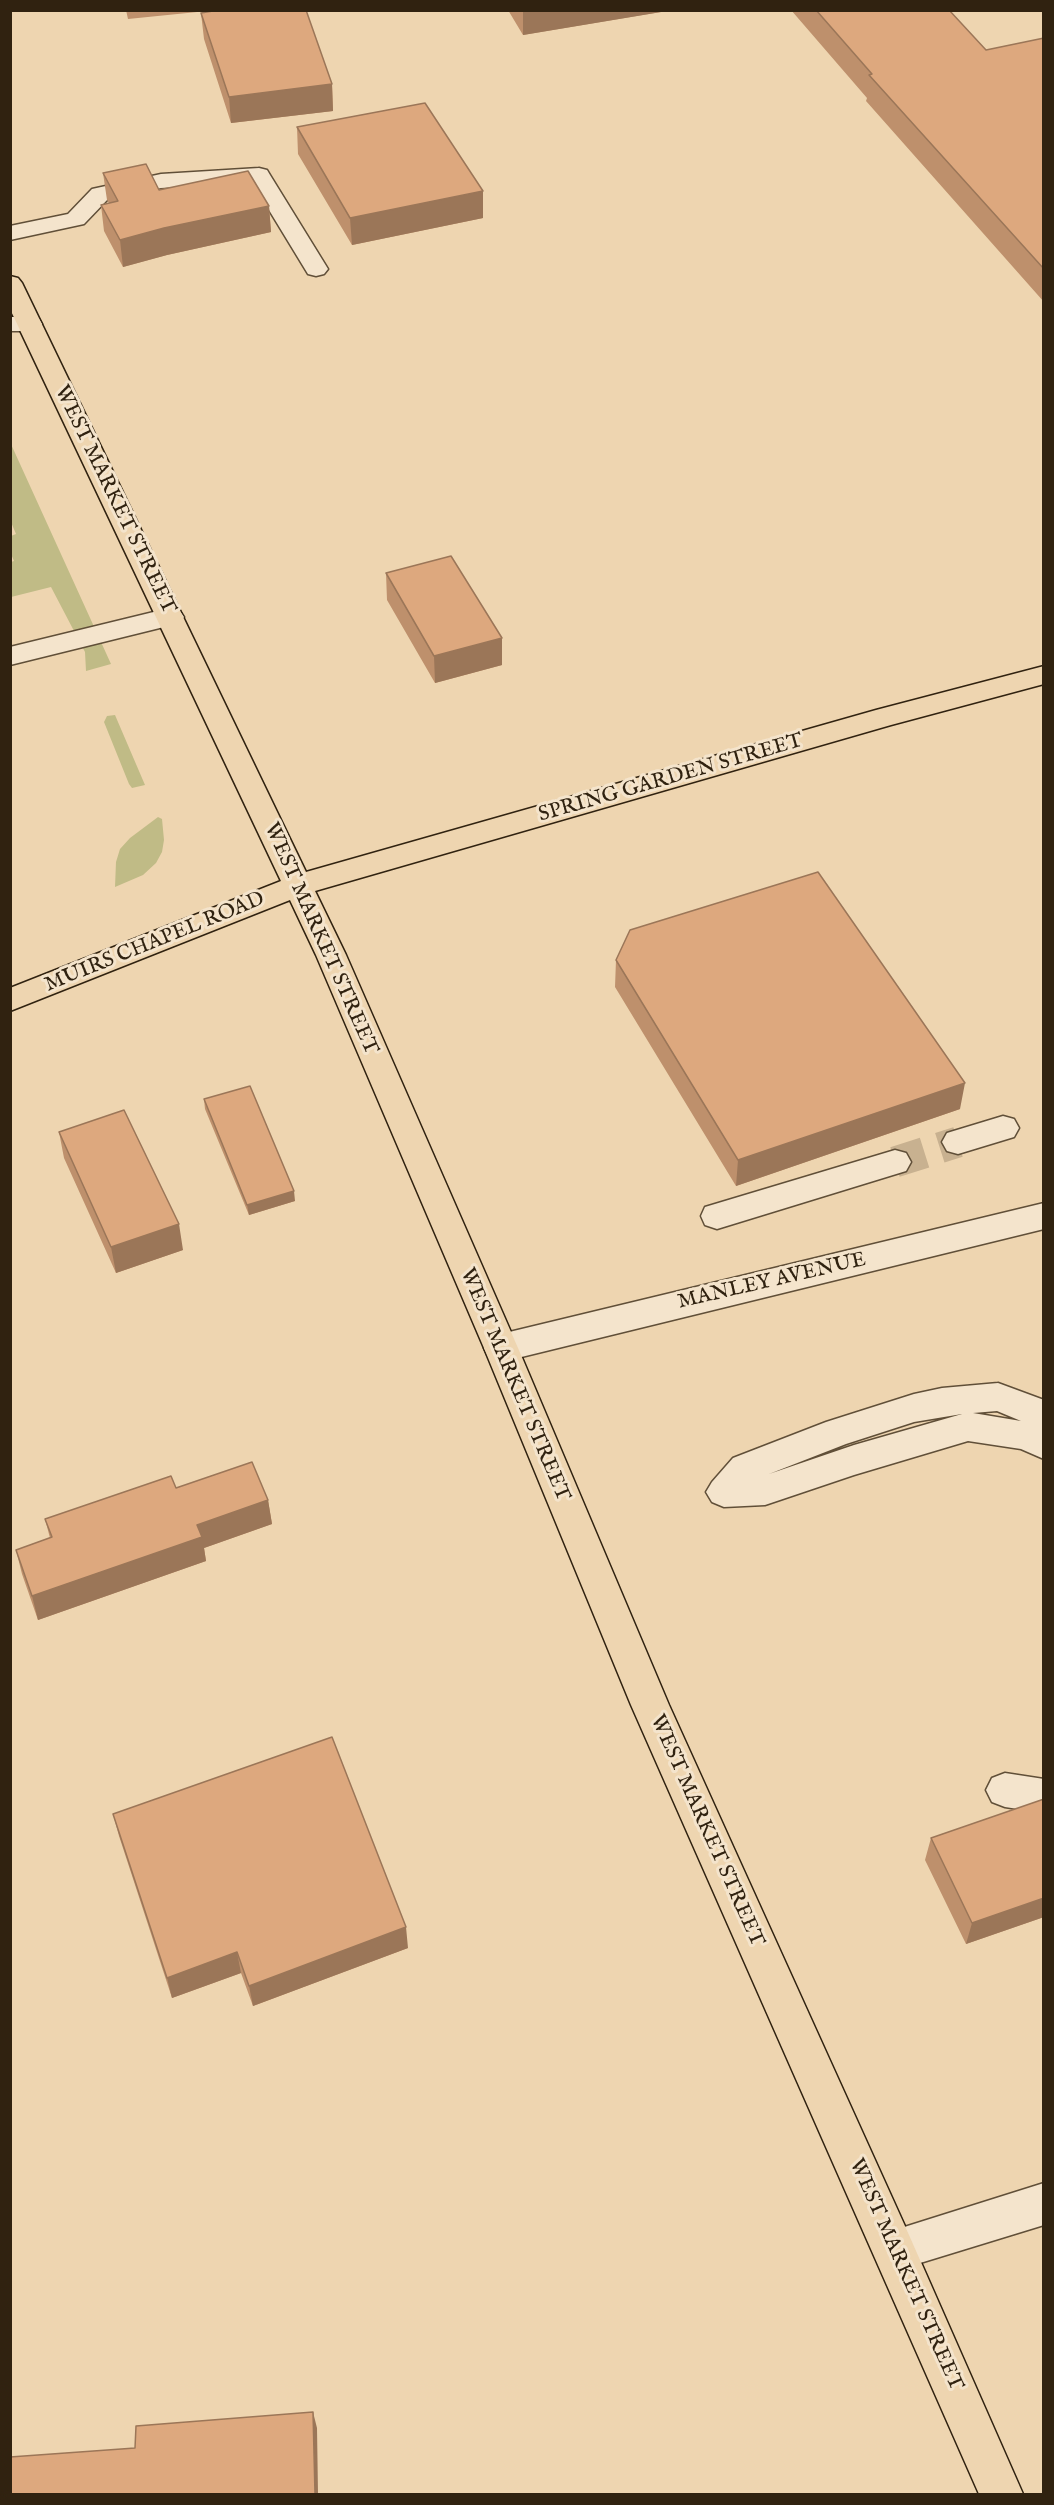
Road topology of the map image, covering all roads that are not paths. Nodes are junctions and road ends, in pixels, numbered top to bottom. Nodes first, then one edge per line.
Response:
1 (10, 233) edge
2 (316, 269) dead end
3 (10, 283) edge
4 (20, 324) edge
5 (170, 616) junction
6 (10, 656) edge
7 (1044, 675) edge
8 (298, 885) junction
9 (10, 1000) edge
10 (1003, 1128) dead end
11 (958, 1142) tunnel mouth
12 (894, 1162) tunnel mouth
13 (717, 1216) dead end
14 (1044, 1216) edge
15 (501, 1348) junction
16 (1044, 1414) edge
17 (1044, 1444) edge
18 (1005, 1790) dead end
19 (1044, 1796) edge
20 (1044, 2204) edge
21 (894, 2250) junction
22 (1001, 2494) edge

1 - 2 street
3 - 4 main road, WEST MARKET STREET
4 - 5 main road, WEST MARKET STREET
5 - 6 street
5 - 8 main road, WEST MARKET STREET
7 - 8 main road, SPRING GARDEN STREET
8 - 9 main road, MUIRS CHAPEL ROAD
8 - 15 main road, WEST MARKET STREET
10 - 11 street
12 - 13 street
14 - 15 street, MANLEY AVENUE
15 - 21 main road, WEST MARKET STREET
16 - 17 street
18 - 19 street
20 - 21 street
21 - 22 main road, WEST MARKET STREET

